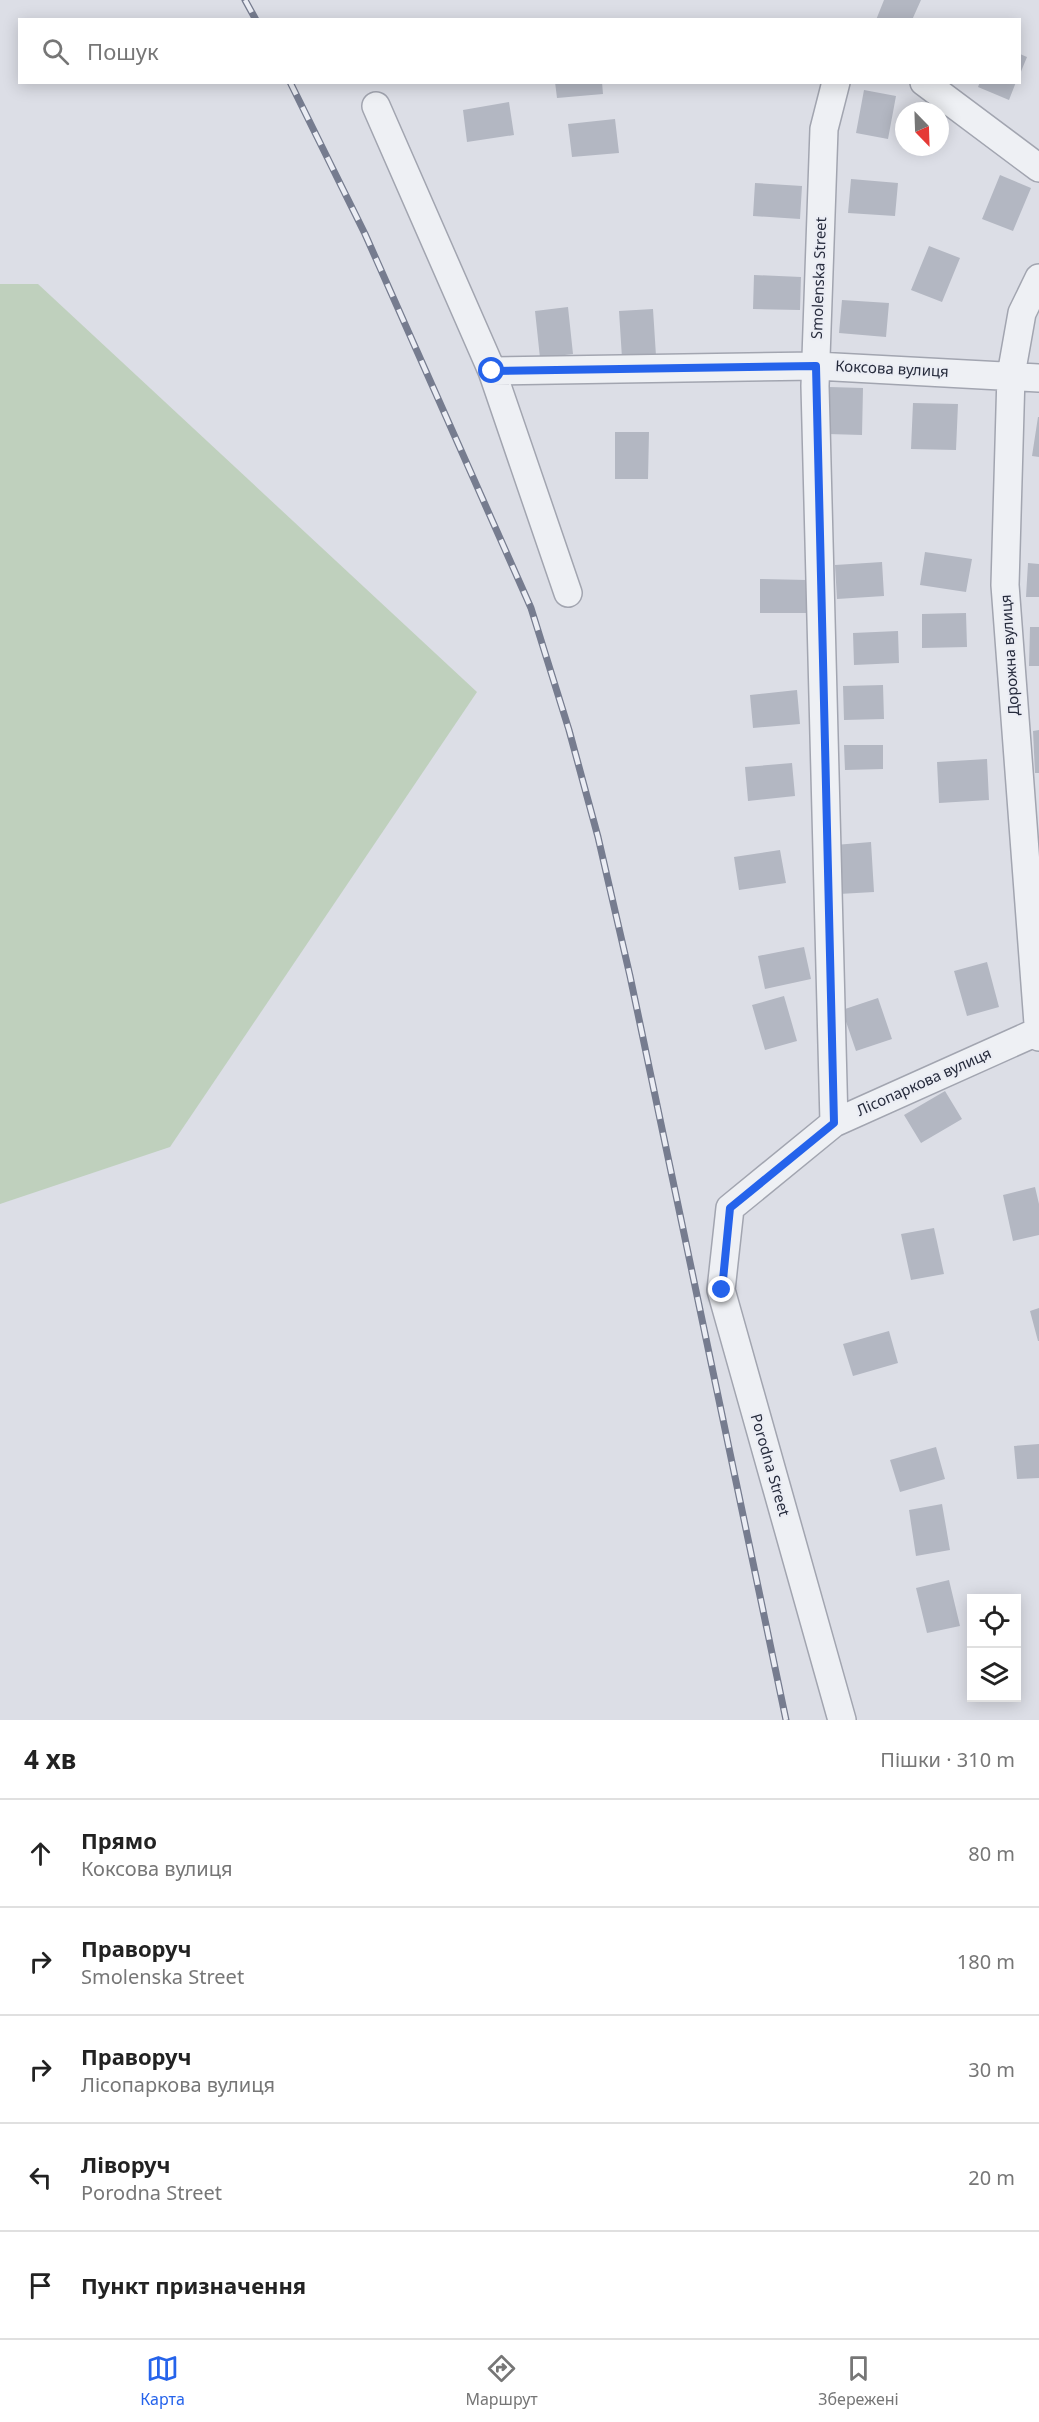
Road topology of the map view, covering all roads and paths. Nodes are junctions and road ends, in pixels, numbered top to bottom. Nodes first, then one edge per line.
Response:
1 (835, 84) edge
2 (927, 84) edge
3 (376, 106) dead end
4 (1039, 168) edge
5 (1039, 278) edge
6 (816, 366) junction
7 (492, 371) junction
8 (1011, 375) junction
9 (1039, 378) edge
10 (568, 593) dead end
11 (1039, 1033) edge
12 (834, 1123) junction
13 (730, 1208) joint
14 (842, 1720) edge

1 - 6 street, Smolenska Street
2 - 4 street
3 - 7 street
5 - 8 street, Дорожна вулиця
6 - 7 street, Коксова вулиця
6 - 8 street, Коксова вулиця
6 - 12 street, Smolenska Street
7 - 10 street
8 - 9 street, Коксова вулиця
8 - 11 street, Дорожна вулиця
11 - 12 street, Лісопаркова вулиця
12 - 13 street, Лісопаркова вулиця
13 - 14 street, Porodna Street

